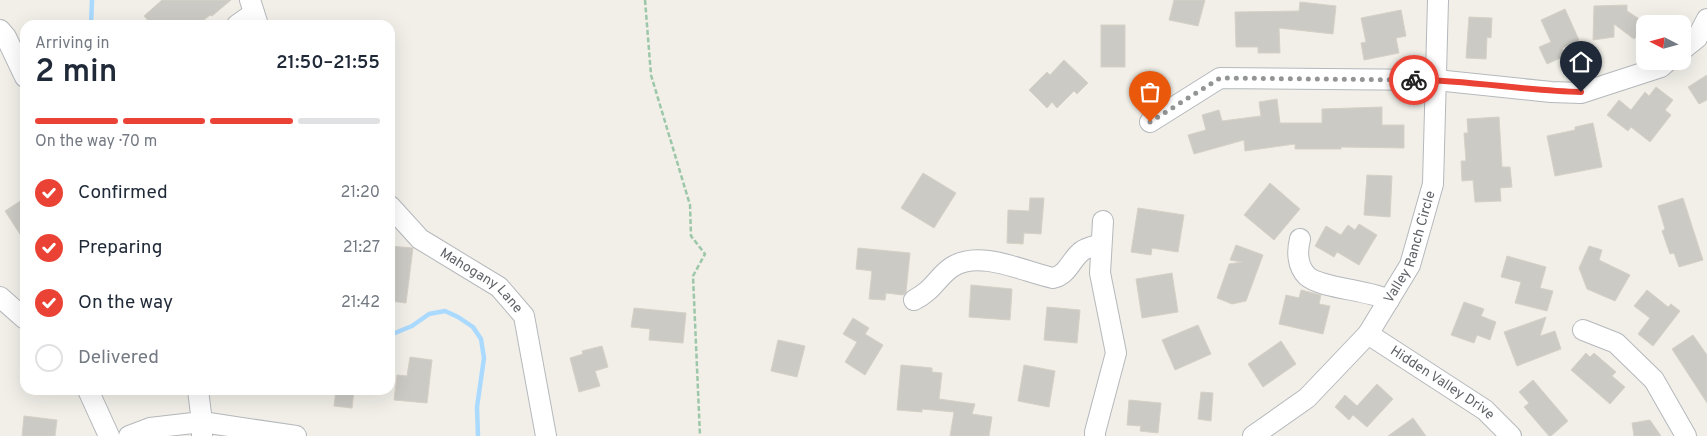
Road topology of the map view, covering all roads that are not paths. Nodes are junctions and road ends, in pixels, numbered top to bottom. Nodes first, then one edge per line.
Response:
1 (1438, 0) edge
2 (1707, 19) edge
3 (0, 30) edge
4 (1691, 43) edge
5 (20, 66) edge
6 (1651, 70) edge
7 (1436, 80) junction
8 (1150, 122) dead end
9 (397, 221) edge
10 (1103, 221) dead end
11 (1300, 239) dead end
12 (1101, 244) junction
13 (0, 297) edge
14 (914, 300) dead end
15 (1389, 300) junction
16 (20, 315) edge
17 (1584, 330) dead end
18 (1368, 334) junction
19 (90, 395) edge
20 (199, 395) edge
21 (202, 429) edge
22 (109, 436) edge
23 (129, 436) edge
24 (296, 436) edge
25 (546, 436) edge
26 (1095, 436) edge
27 (1253, 436) edge
28 (1511, 436) edge
29 (1686, 436) edge

1 - 7 street, Valley Ranch Circle
2 - 4 street
3 - 5 street
6 - 7 street
7 - 8 street
7 - 15 street, Valley Ranch Circle
9 - 25 street, Mahogany Lane
10 - 12 street
11 - 15 street
12 - 14 street
12 - 26 street
13 - 16 street
15 - 18 street, Valley Ranch Circle
17 - 29 street
18 - 27 street, Valley Ranch Circle
18 - 28 street, Hidden Valley Drive
19 - 22 street
20 - 21 street
21 - 23 street
21 - 24 street

